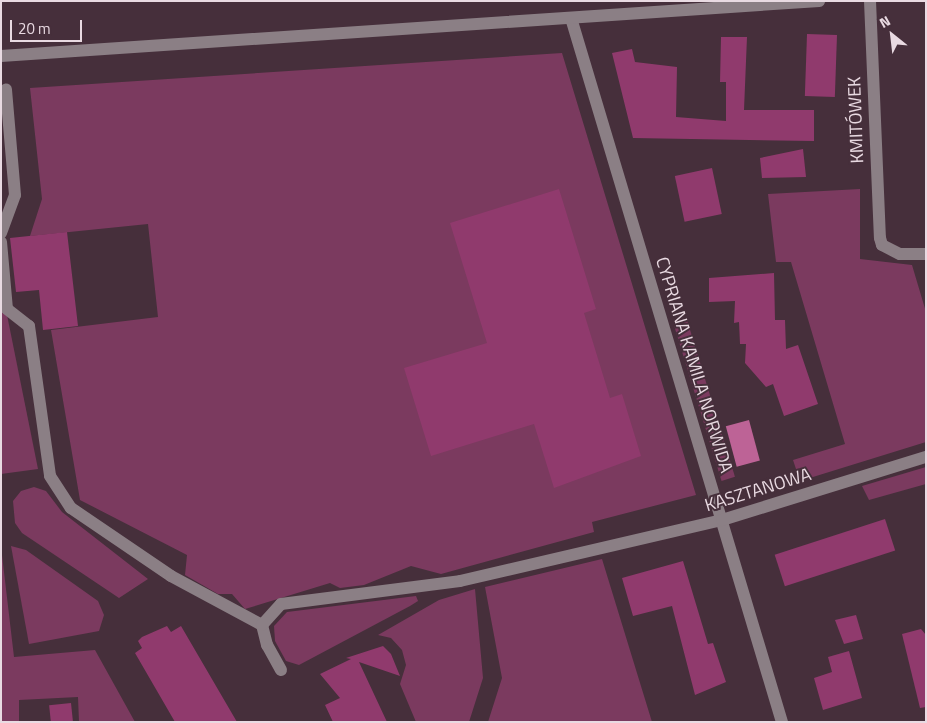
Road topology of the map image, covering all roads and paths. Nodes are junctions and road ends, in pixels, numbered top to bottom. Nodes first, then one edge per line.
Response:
1 (819, 1) edge
2 (870, 1) edge
3 (570, 18) junction
4 (1, 56) edge
5 (6, 89) dead end
6 (1, 233) edge
7 (1, 242) edge
8 (926, 254) edge
9 (926, 457) edge
10 (722, 520) junction
11 (262, 625) junction
12 (282, 670) dead end
13 (782, 722) edge

1 - 3 street
2 - 8 street, KMITÓWEK
3 - 4 street
3 - 10 street, CYPRIANA KAMILA NORWIDA
5 - 6 street
7 - 11 street
9 - 10 street, KASZTANOWA
10 - 11 street, KASZTANOWA
10 - 13 street, CYPRIANA KAMILA NORWIDA
11 - 12 street

